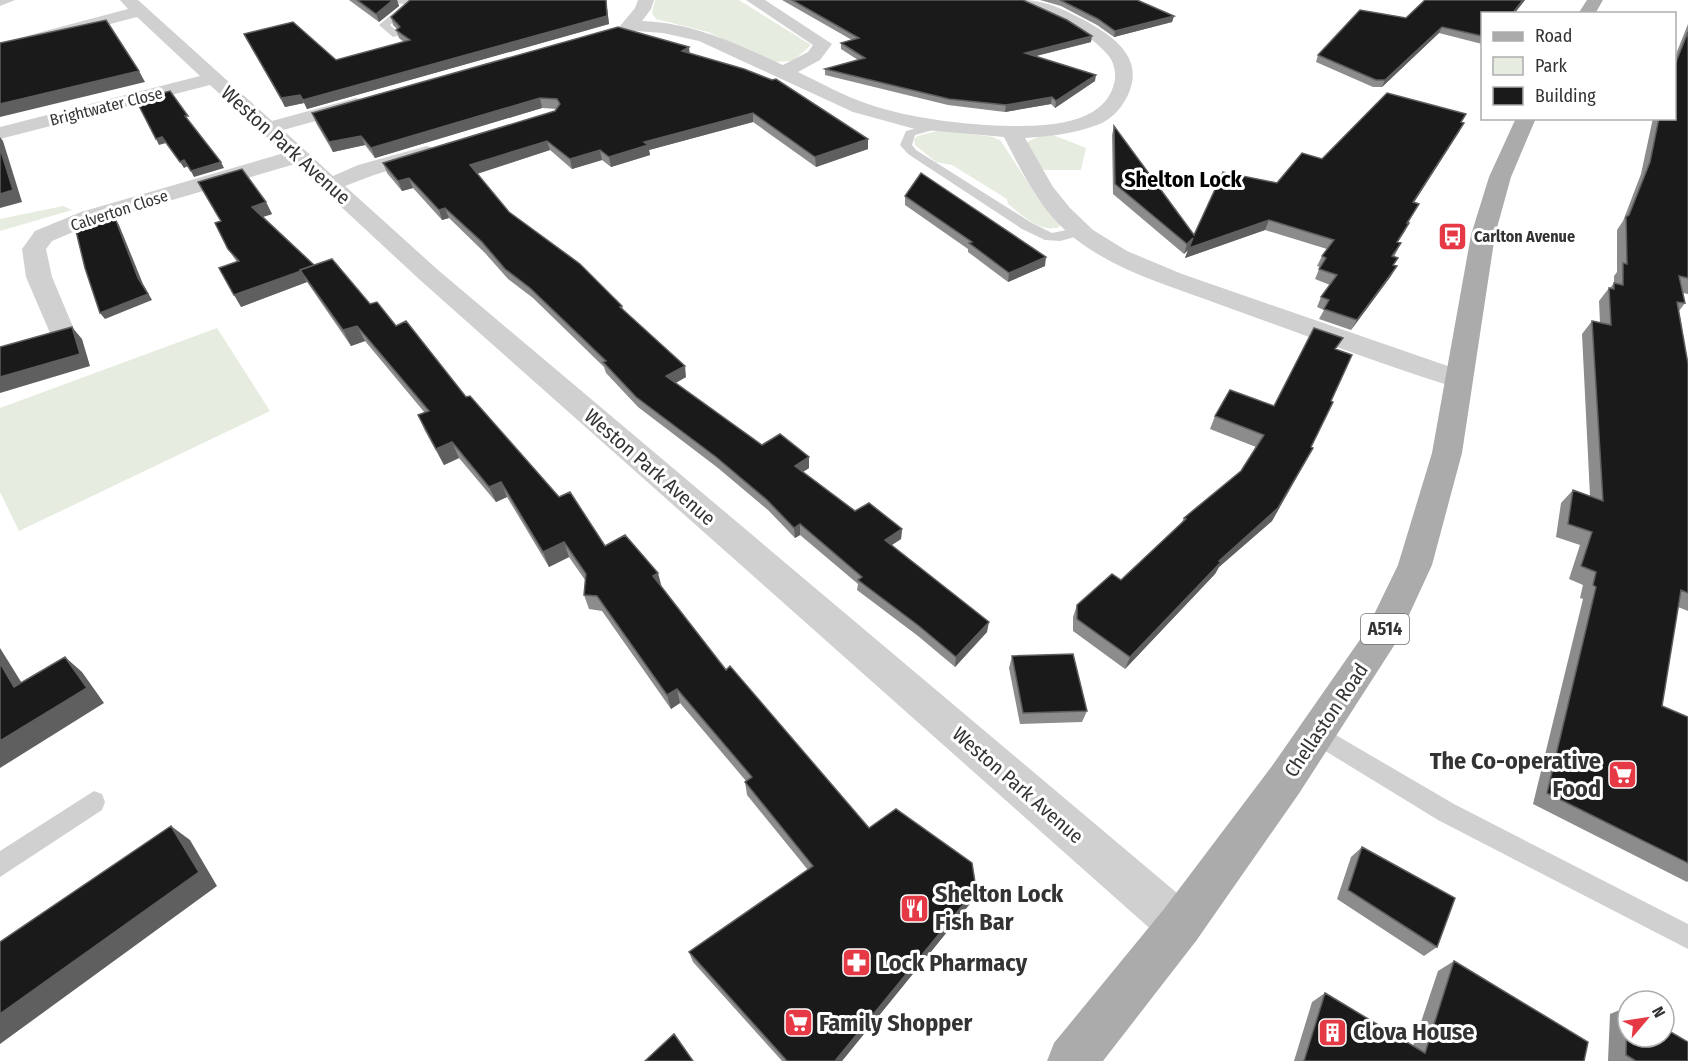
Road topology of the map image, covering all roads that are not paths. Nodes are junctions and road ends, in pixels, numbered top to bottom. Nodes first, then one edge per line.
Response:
1 (11, 0) edge
2 (401, 0) edge
3 (413, 0) edge
4 (646, 0) edge
5 (754, 0) edge
6 (1027, 0) edge
7 (0, 3) edge
8 (135, 6) edge
9 (629, 26) junction
10 (606, 34) edge
11 (396, 35) edge
12 (0, 48) edge
13 (784, 72) junction
14 (212, 79) junction
15 (370, 100) edge
16 (1525, 120) edge
17 (940, 125) junction
18 (269, 128) junction
19 (1011, 132) junction
20 (0, 133) edge
21 (446, 146) edge
22 (298, 156) junction
23 (329, 185) junction
24 (1081, 231) junction
25 (63, 334) edge
26 (1458, 380) junction
27 (1317, 734) junction
28 (94, 802) dead end
29 (0, 865) edge
30 (1180, 925) junction
31 (1688, 937) edge
32 (1072, 1061) edge

1 - 7 lane
2 - 3 street
3 - 11 lane
4 - 9 street
5 - 13 street
6 - 19 street
8 - 12 street
8 - 14 street, Weston Park Avenue
9 - 10 street
9 - 13 street
13 - 17 street
14 - 18 street, Weston Park Avenue
14 - 20 street, Brightwater Close
15 - 18 street
16 - 26 main road, Chellaston Road / A514
17 - 19 street
17 - 24 lane
18 - 22 street, Weston Park Avenue
19 - 24 street
21 - 23 street
22 - 23 street, Weston Park Avenue
22 - 25 street, Calverton Close
23 - 30 street, Weston Park Avenue
24 - 26 street
26 - 27 main road, Chellaston Road / A514
27 - 30 main road, Chellaston Road / A514
27 - 31 lane
28 - 29 lane
30 - 32 main road, Chellaston Road / A514

